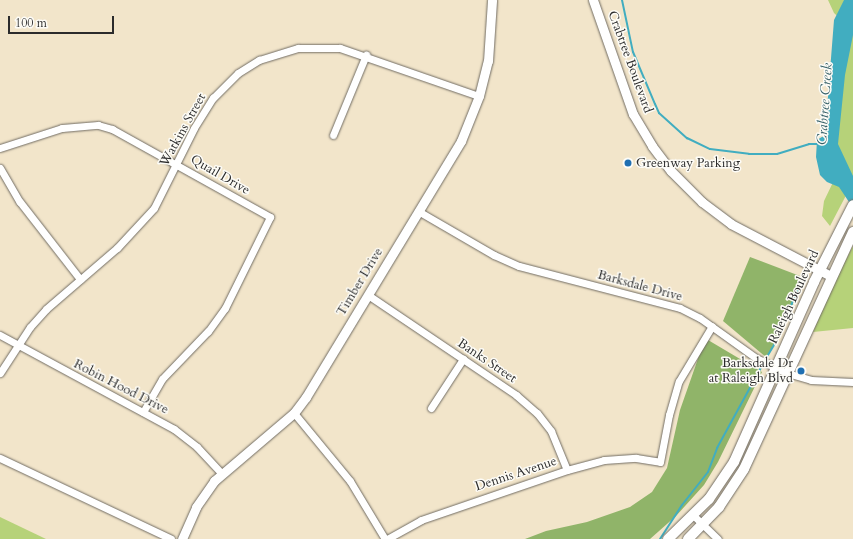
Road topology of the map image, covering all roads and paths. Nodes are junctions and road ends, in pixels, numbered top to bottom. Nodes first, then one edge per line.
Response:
1 (492, 0) edge
2 (593, 0) edge
3 (366, 55) junction
4 (479, 96) junction
5 (333, 135) dead end
6 (0, 148) edge
7 (177, 165) junction
8 (0, 168) edge
9 (853, 205) edge
10 (418, 211) junction
11 (851, 235) edge
12 (820, 271) junction
13 (831, 276) junction
14 (80, 279) junction
15 (368, 295) junction
16 (712, 326) junction
17 (0, 335) edge
18 (17, 346) junction
19 (463, 359) junction
20 (776, 368) junction
21 (0, 373) edge
22 (787, 374) junction
23 (853, 382) edge
24 (431, 408) dead end
25 (143, 412) junction
26 (294, 413) junction
27 (0, 458) edge
28 (567, 470) junction
29 (221, 473) junction
30 (694, 516) junction
31 (703, 524) junction
32 (171, 539) edge
33 (182, 539) edge
34 (386, 539) edge
35 (668, 539) edge
36 (688, 539) edge
37 (718, 539) edge

1 - 4 street, Timber Drive
2 - 12 street, Crabtree Boulevard
3 - 4 street, Watkins Street
3 - 5 street
3 - 7 street, Watkins Street
4 - 10 street, Timber Drive
6 - 7 street, Quail Drive
7 - 14 street, Watkins Street
7 - 25 street, Quail Drive
8 - 14 street
9 - 12 main road, Raleigh Boulevard
10 - 15 street, Timber Drive
10 - 16 street, Barksdale Drive
11 - 13 main road, Raleigh Boulevard
12 - 13 street, Crabtree Boulevard
12 - 20 main road, Raleigh Boulevard
13 - 22 main road, Raleigh Boulevard
14 - 18 street, Watkins Street
15 - 19 street, Banks Street
15 - 26 street, Timber Drive
16 - 20 street, Barksdale Drive
16 - 28 street, Dennis Avenue
17 - 18 street, Robin Hood Drive
18 - 21 street, Watkins Street
18 - 25 street, Robin Hood Drive
19 - 24 street
19 - 28 street, Banks Street
20 - 22 street, Barksdale Drive
20 - 30 main road, Raleigh Boulevard
22 - 23 street, Barksdale Drive
22 - 31 main road, Raleigh Boulevard
25 - 29 street, Robin Hood Drive
26 - 29 street, Timber Drive
26 - 34 street
27 - 32 street
28 - 34 street, Dennis Avenue
29 - 33 street, Timber Drive
30 - 31 street
30 - 35 main road, Raleigh Boulevard
31 - 36 main road, Raleigh Boulevard
31 - 37 street

